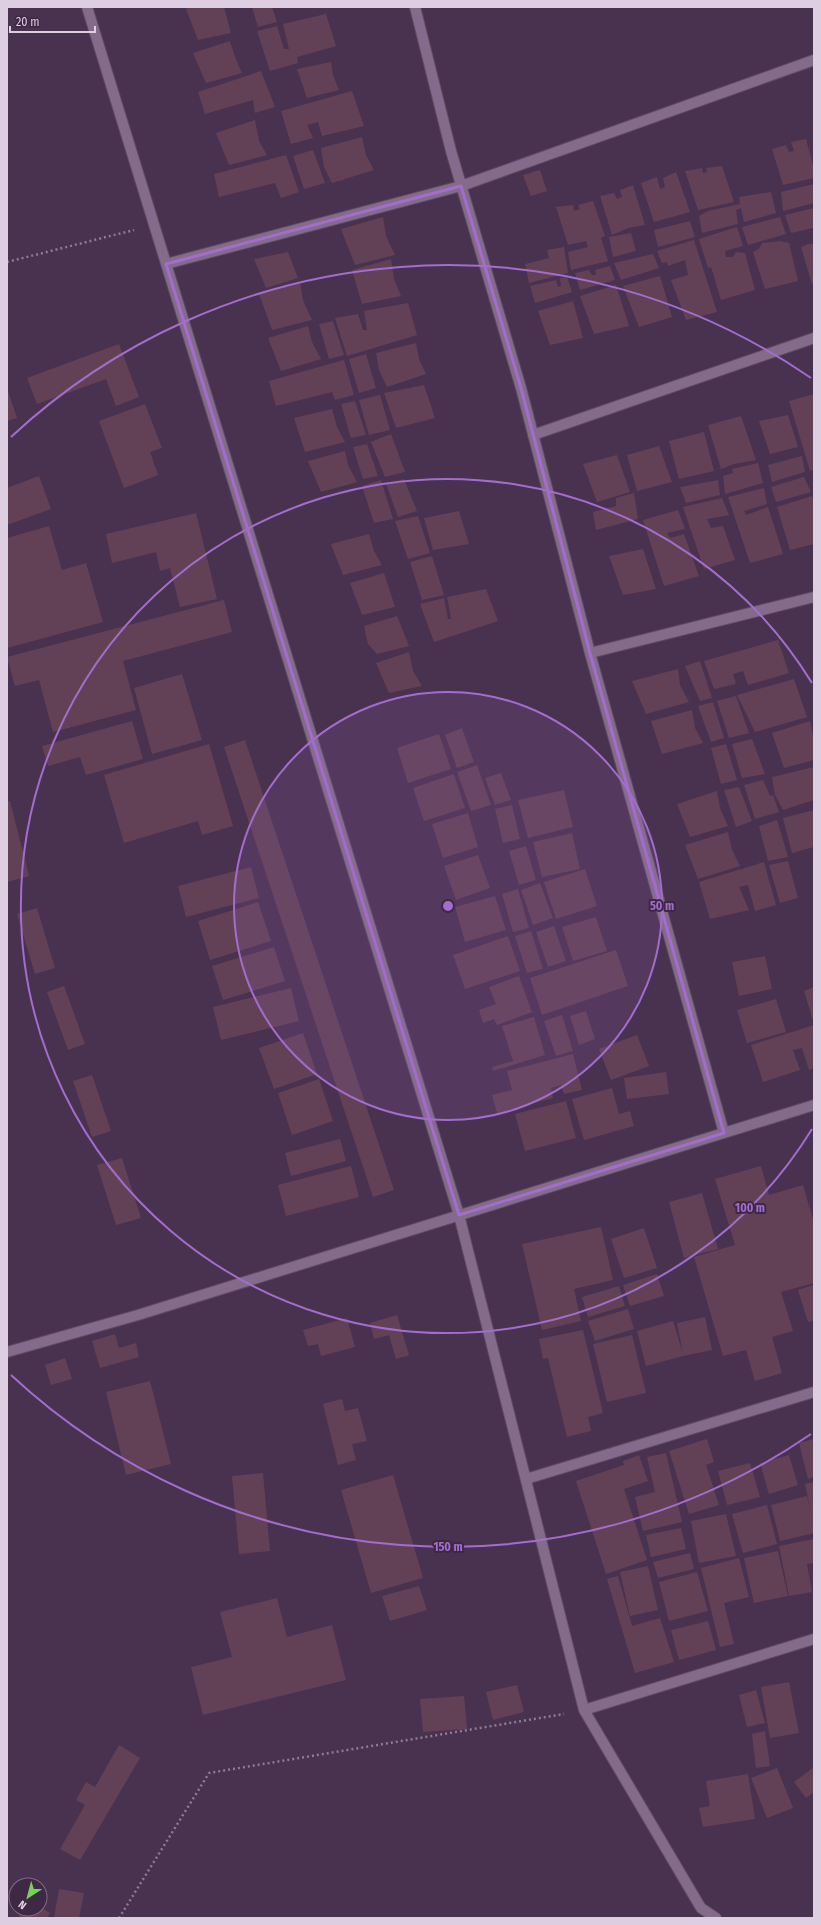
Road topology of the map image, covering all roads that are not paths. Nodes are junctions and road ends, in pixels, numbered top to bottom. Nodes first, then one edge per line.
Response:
1 (87, 7) edge
2 (415, 7) edge
3 (814, 60) edge
4 (462, 186) junction
5 (166, 264) junction
6 (814, 338) edge
7 (533, 435) junction
8 (814, 597) edge
9 (590, 653) junction
10 (814, 1105) edge
11 (724, 1133) junction
12 (459, 1215) junction
13 (7, 1352) edge
14 (814, 1392) edge
15 (526, 1479) junction
16 (814, 1639) edge
17 (584, 1710) junction
18 (700, 1913) edge
19 (716, 1918) edge

1 - 5 street
2 - 4 street
3 - 4 street
4 - 5 street
4 - 7 street
5 - 12 street
6 - 7 street
7 - 9 street
8 - 9 street
9 - 11 street
10 - 11 street
11 - 12 street
12 - 13 street
12 - 15 street
14 - 15 street
15 - 17 street
16 - 17 street
17 - 18 street
18 - 19 street

